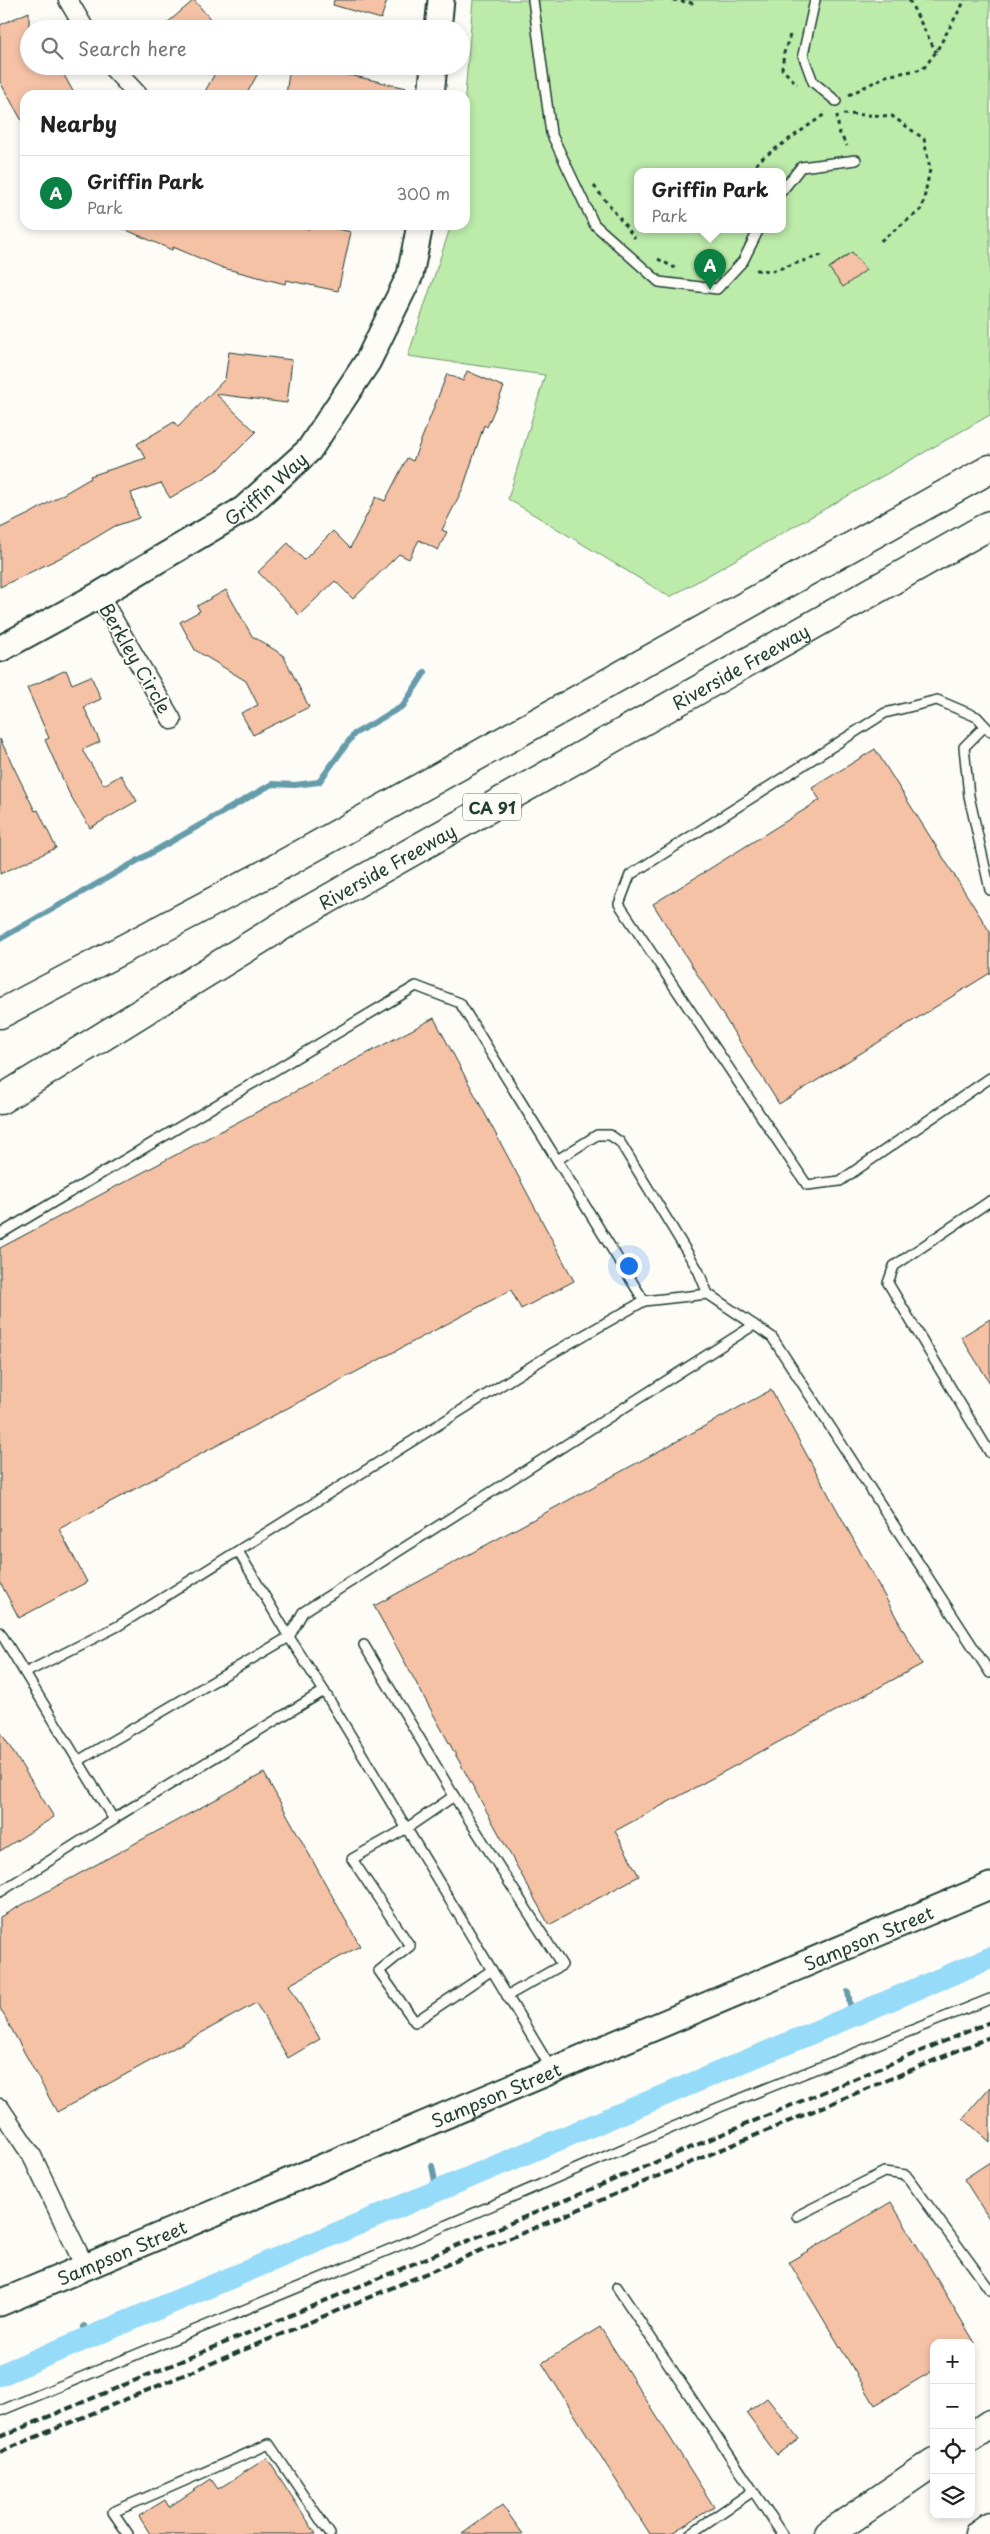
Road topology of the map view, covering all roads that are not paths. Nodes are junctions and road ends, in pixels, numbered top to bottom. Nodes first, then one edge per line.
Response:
1 (68, 0) edge
2 (442, 0) edge
3 (533, 0) edge
4 (815, 0) edge
5 (80, 20) edge
6 (439, 20) edge
7 (119, 75) edge
8 (433, 75) edge
9 (133, 90) edge
10 (432, 90) edge
11 (836, 101) road end
12 (856, 160) road end
13 (786, 186) edge
14 (419, 230) edge
15 (757, 233) edge
16 (990, 469) edge
17 (990, 526) edge
18 (99, 595) junction
19 (0, 649) edge
20 (172, 720) dead end
21 (987, 728) edge
22 (990, 890) edge
23 (0, 1014) edge
24 (990, 1078) edge
25 (0, 1100) edge
26 (557, 1160) junction
27 (990, 1201) edge
28 (0, 1234) edge
29 (708, 1294) junction
30 (644, 1301) junction
31 (754, 1325) junction
32 (990, 1453) edge
33 (238, 1551) junction
34 (0, 1632) edge
35 (289, 1637) junction
36 (364, 1645) dead end
37 (25, 1673) junction
38 (990, 1673) edge
39 (324, 1691) junction
40 (78, 1762) junction
41 (454, 1796) junction
42 (113, 1819) junction
43 (407, 1828) junction
44 (990, 1886) edge
45 (0, 1892) edge
46 (492, 1970) junction
47 (507, 1996) junction
48 (990, 1999) edge
49 (552, 2070) junction
50 (0, 2108) edge
51 (797, 2216) dead end
52 (85, 2267) junction
53 (617, 2287) dead end
54 (990, 2290) edge
55 (0, 2303) edge
56 (0, 2411) edge
57 (990, 2424) edge
58 (975, 2434) edge
59 (930, 2465) edge
60 (753, 2491) junction
61 (990, 2526) edge
62 (128, 2534) edge
63 (330, 2534) edge
64 (690, 2534) edge
65 (782, 2534) edge
66 (829, 2534) edge
67 (979, 2534) edge

1 - 5 street
2 - 6 street
3 - 15 lane
4 - 11 lane
7 - 9 street
8 - 10 street
12 - 13 lane
14 - 18 street, Griffin Way
16 - 23 main road
17 - 25 main road, Riverside Freeway / CA 91
18 - 19 street, Griffin Way
18 - 20 street, Berkley Circle
21 - 22 lane
21 - 24 lane
26 - 28 lane
26 - 29 lane
26 - 30 lane
27 - 32 lane
29 - 30 lane
29 - 31 lane
30 - 33 lane
31 - 35 lane
31 - 38 lane
33 - 35 lane
33 - 37 lane
34 - 37 lane
35 - 39 lane
35 - 40 lane
36 - 41 lane
37 - 40 lane
39 - 42 lane
39 - 43 lane
40 - 42 lane
41 - 43 lane
41 - 47 lane
42 - 45 lane
43 - 46 lane
43 - 46 lane
44 - 49 street, Sampson Street
46 - 47 lane
47 - 49 lane
48 - 56 lane
49 - 52 street, Sampson Street
50 - 52 street
51 - 54 lane
52 - 55 street, Sampson Street
53 - 60 lane
57 - 58 main road
59 - 66 main road
60 - 64 lane
60 - 65 lane
61 - 67 main road
62 - 63 lane

